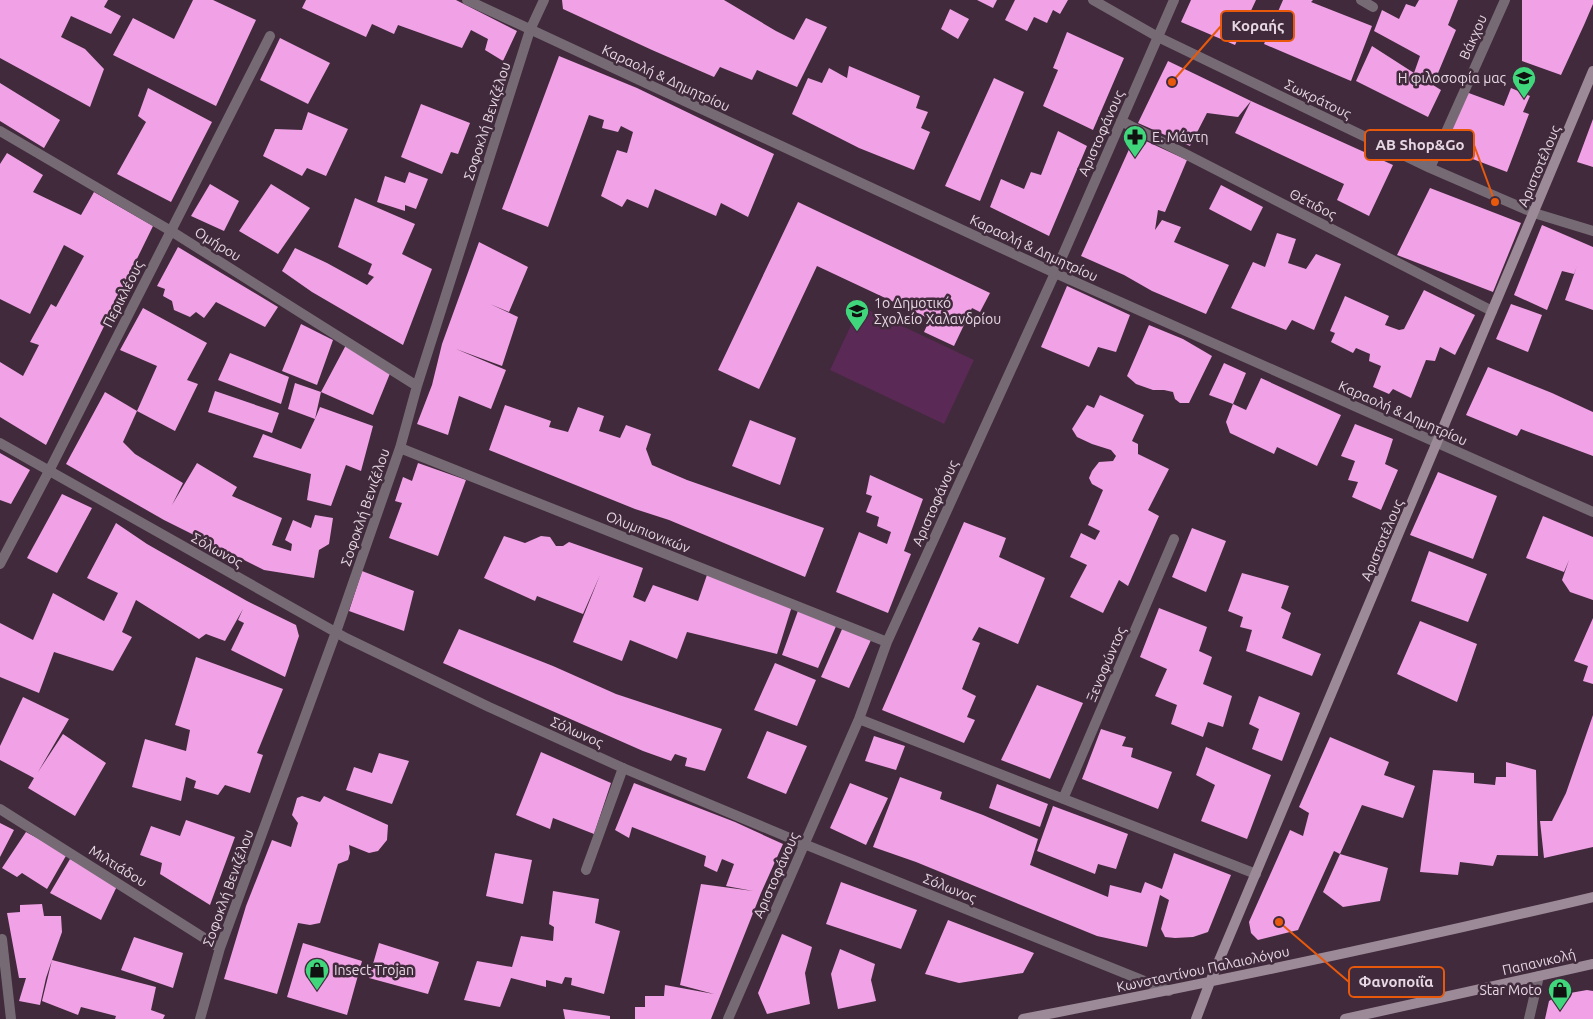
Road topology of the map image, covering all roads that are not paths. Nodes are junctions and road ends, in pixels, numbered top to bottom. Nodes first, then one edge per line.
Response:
1 (467, 0) edge
2 (544, 0) edge
3 (1093, 0) edge
4 (1174, 0) edge
5 (1360, 0) edge
6 (1505, 0) edge
7 (1373, 7) dead end
8 (530, 30) junction
9 (270, 36) dead end
10 (1158, 37) junction
11 (1593, 71) edge
12 (1121, 121) junction
13 (0, 131) edge
14 (1430, 168) junction
15 (1534, 213) junction
16 (171, 231) junction
17 (1593, 231) edge
18 (1055, 273) junction
19 (1492, 311) junction
20 (417, 386) junction
21 (0, 443) edge
22 (1437, 443) junction
23 (400, 448) junction
24 (49, 471) junction
25 (1593, 512) edge
26 (1174, 539) dead end
27 (0, 564) edge
28 (336, 632) junction
29 (887, 642) junction
30 (859, 719) junction
31 (623, 768) junction
32 (1063, 799) junction
33 (0, 808) edge
34 (804, 844) junction
35 (586, 870) dead end
36 (1256, 874) junction
37 (1593, 897) edge
38 (2, 939) dead end
39 (220, 948) junction
40 (1593, 964) edge
41 (1539, 976) junction
42 (1210, 982) junction
43 (1169, 991) junction
44 (11, 1019) edge
45 (200, 1019) edge
46 (728, 1019) edge
47 (1023, 1019) edge
48 (1196, 1019) edge
49 (1345, 1019) edge
50 (1529, 1019) edge

1 - 8 street, Καραολή & Δημητρίου
2 - 8 street, Σοφοκλή Βενιζέλου
3 - 10 street, Σωκράτους
4 - 10 street, Αριστοφάνους
5 - 7 street
6 - 14 street, Βάκχου
8 - 18 street, Καραολή & Δημητρίου
8 - 20 street, Σοφοκλή Βενιζέλου
9 - 16 street, Περικλέους
10 - 12 street, Αριστοφάνους
10 - 14 street, Σωκράτους
11 - 15 street, Αριστοτέλους
12 - 18 street, Αριστοφάνους
12 - 19 street, Θέτιδος
13 - 16 street, Ομήρου
14 - 15 street, Σωκράτους
15 - 17 street, Σωκράτους
15 - 19 street, Αριστοτέλους
16 - 20 street, Ομήρου
16 - 24 street, Περικλέους
18 - 22 street, Καραολή & Δημητρίου
18 - 29 street, Αριστοφάνους
19 - 22 street, Αριστοτέλους
20 - 23 street, Σοφοκλή Βενιζέλου
21 - 24 street, Σόλωνος
22 - 25 street, Καραολή & Δημητρίου
22 - 36 street, Αριστοτέλους
23 - 28 street, Σοφοκλή Βενιζέλου
23 - 29 street, Ολυμπιονικών
24 - 27 street, Περικλέους
24 - 28 street, Σόλωνος
26 - 32 street, Ξενοφώντος
28 - 31 street, Σόλωνος
28 - 39 street, Σοφοκλή Βενιζέλου
29 - 30 street, Αριστοφάνους
30 - 32 street
30 - 34 street, Αριστοφάνους
31 - 34 street, Σόλωνος
31 - 35 street
32 - 36 street
33 - 39 street, Μιλτιάδου
34 - 43 street, Σόλωνος
34 - 46 street, Αριστοφάνους
36 - 42 street, Αριστοτέλους
37 - 42 street, Κωνσταντίνου Παλαιολόγου
38 - 44 street
39 - 45 street, Σοφοκλή Βενιζέλου
40 - 41 street, Παπανικολή
41 - 49 street, Παπανικολή
41 - 50 street
42 - 43 street, Κωνσταντίνου Παλαιολόγου
42 - 48 street, Αριστοτέλους
43 - 47 street, Κωνσταντίνου Παλαιολόγου

